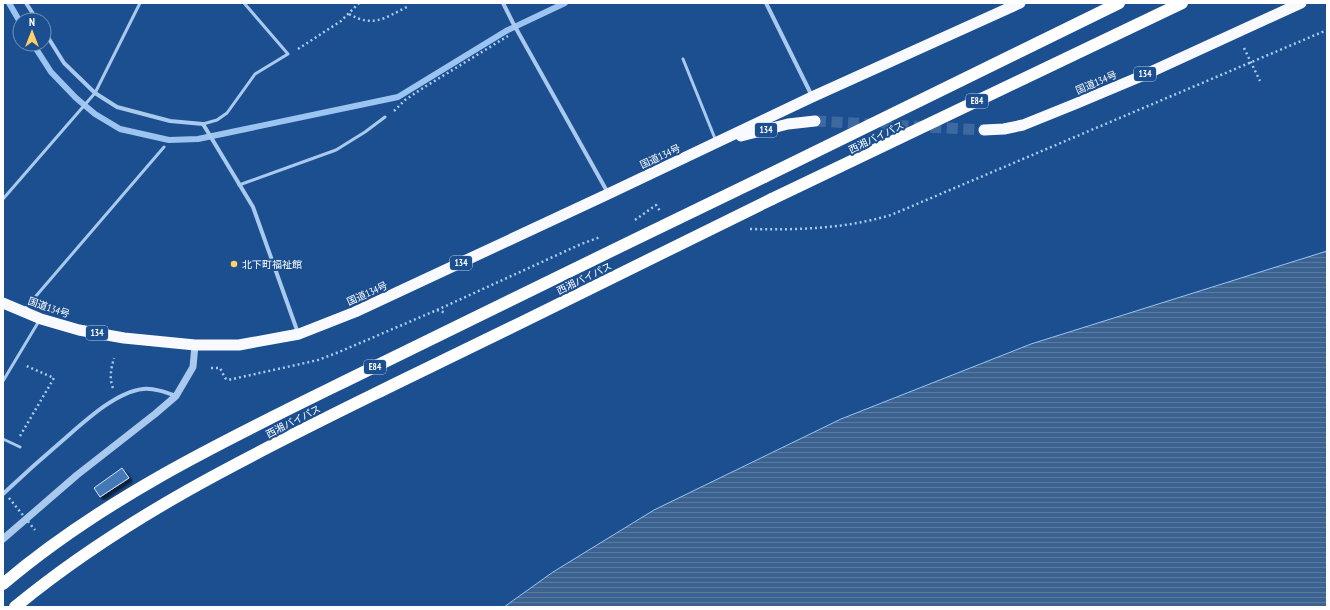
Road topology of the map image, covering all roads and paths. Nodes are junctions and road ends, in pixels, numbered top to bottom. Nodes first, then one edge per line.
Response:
1 (26, 3) edge
2 (140, 3) edge
3 (244, 3) edge
4 (360, 3) edge
5 (503, 3) edge
6 (766, 3) edge
7 (1020, 3) edge
8 (1118, 3) edge
9 (1182, 3) edge
10 (1301, 3) edge
11 (408, 7) dead end
12 (32, 12) edge
13 (348, 14) junction
14 (516, 30) junction
15 (1327, 30) edge
16 (52, 44) edge
17 (1244, 48) dead end
18 (288, 54) junction
19 (683, 59) dead end
20 (1252, 62) junction
21 (1260, 81) dead end
22 (95, 94) junction
23 (812, 97) junction
24 (385, 117) joint
25 (815, 121) tunnel mouth
26 (203, 124) junction
27 (984, 130) tunnel mouth
28 (717, 142) junction
29 (164, 148) dead end
30 (1001, 167) dead end
31 (239, 185) junction
32 (608, 194) junction
33 (3, 199) edge
34 (3, 303) edge
35 (436, 310) dead end
36 (23, 312) junction
37 (449, 314) dead end
38 (41, 319) junction
39 (299, 334) junction
40 (194, 345) junction
41 (339, 352) dead end
42 (114, 358) dead end
43 (15, 360) junction
44 (211, 368) dead end
45 (3, 381) edge
46 (176, 396) junction
47 (117, 399) junction
48 (3, 439) edge
49 (14, 445) junction
50 (20, 447) dead end
51 (3, 494) edge
52 (9, 498) dead end
53 (35, 530) dead end
54 (3, 539) edge
55 (3, 584) edge
56 (15, 607) edge

1 - 12 street
2 - 22 lane
3 - 18 lane
4 - 13 path
5 - 14 street
6 - 23 street
7 - 23 highway, 国道134号 / 134
8 - 55 highway, 西湘バイパス / E84, bridge
9 - 56 highway, 西湘バイパス / E84, bridge
10 - 27 highway, 国道134号 / 134
11 - 13 path
13 - 18 path
14 - 24 path
14 - 32 street
15 - 20 path
16 - 22 street
17 - 20 path
18 - 26 lane
19 - 28 lane
20 - 21 path
20 - 30 path
22 - 26 street
22 - 33 lane
23 - 28 highway, 国道134号 / 134
24 - 31 lane
25 - 28 highway, 国道134号 / 134
26 - 31 street
28 - 32 highway, 国道134号 / 134
29 - 36 lane
31 - 39 street
32 - 39 highway, 国道134号 / 134
34 - 36 highway, 国道134号 / 134
35 - 37 path
36 - 38 highway, 国道134号 / 134
38 - 40 highway, 国道134号 / 134
38 - 43 lane
39 - 40 highway, 国道134号 / 134
40 - 46 street
41 - 44 path
42 - 47 path
43 - 45 lane
43 - 49 path
46 - 47 street
46 - 54 street
47 - 51 street
48 - 49 lane
49 - 50 lane
52 - 53 path, bridge

